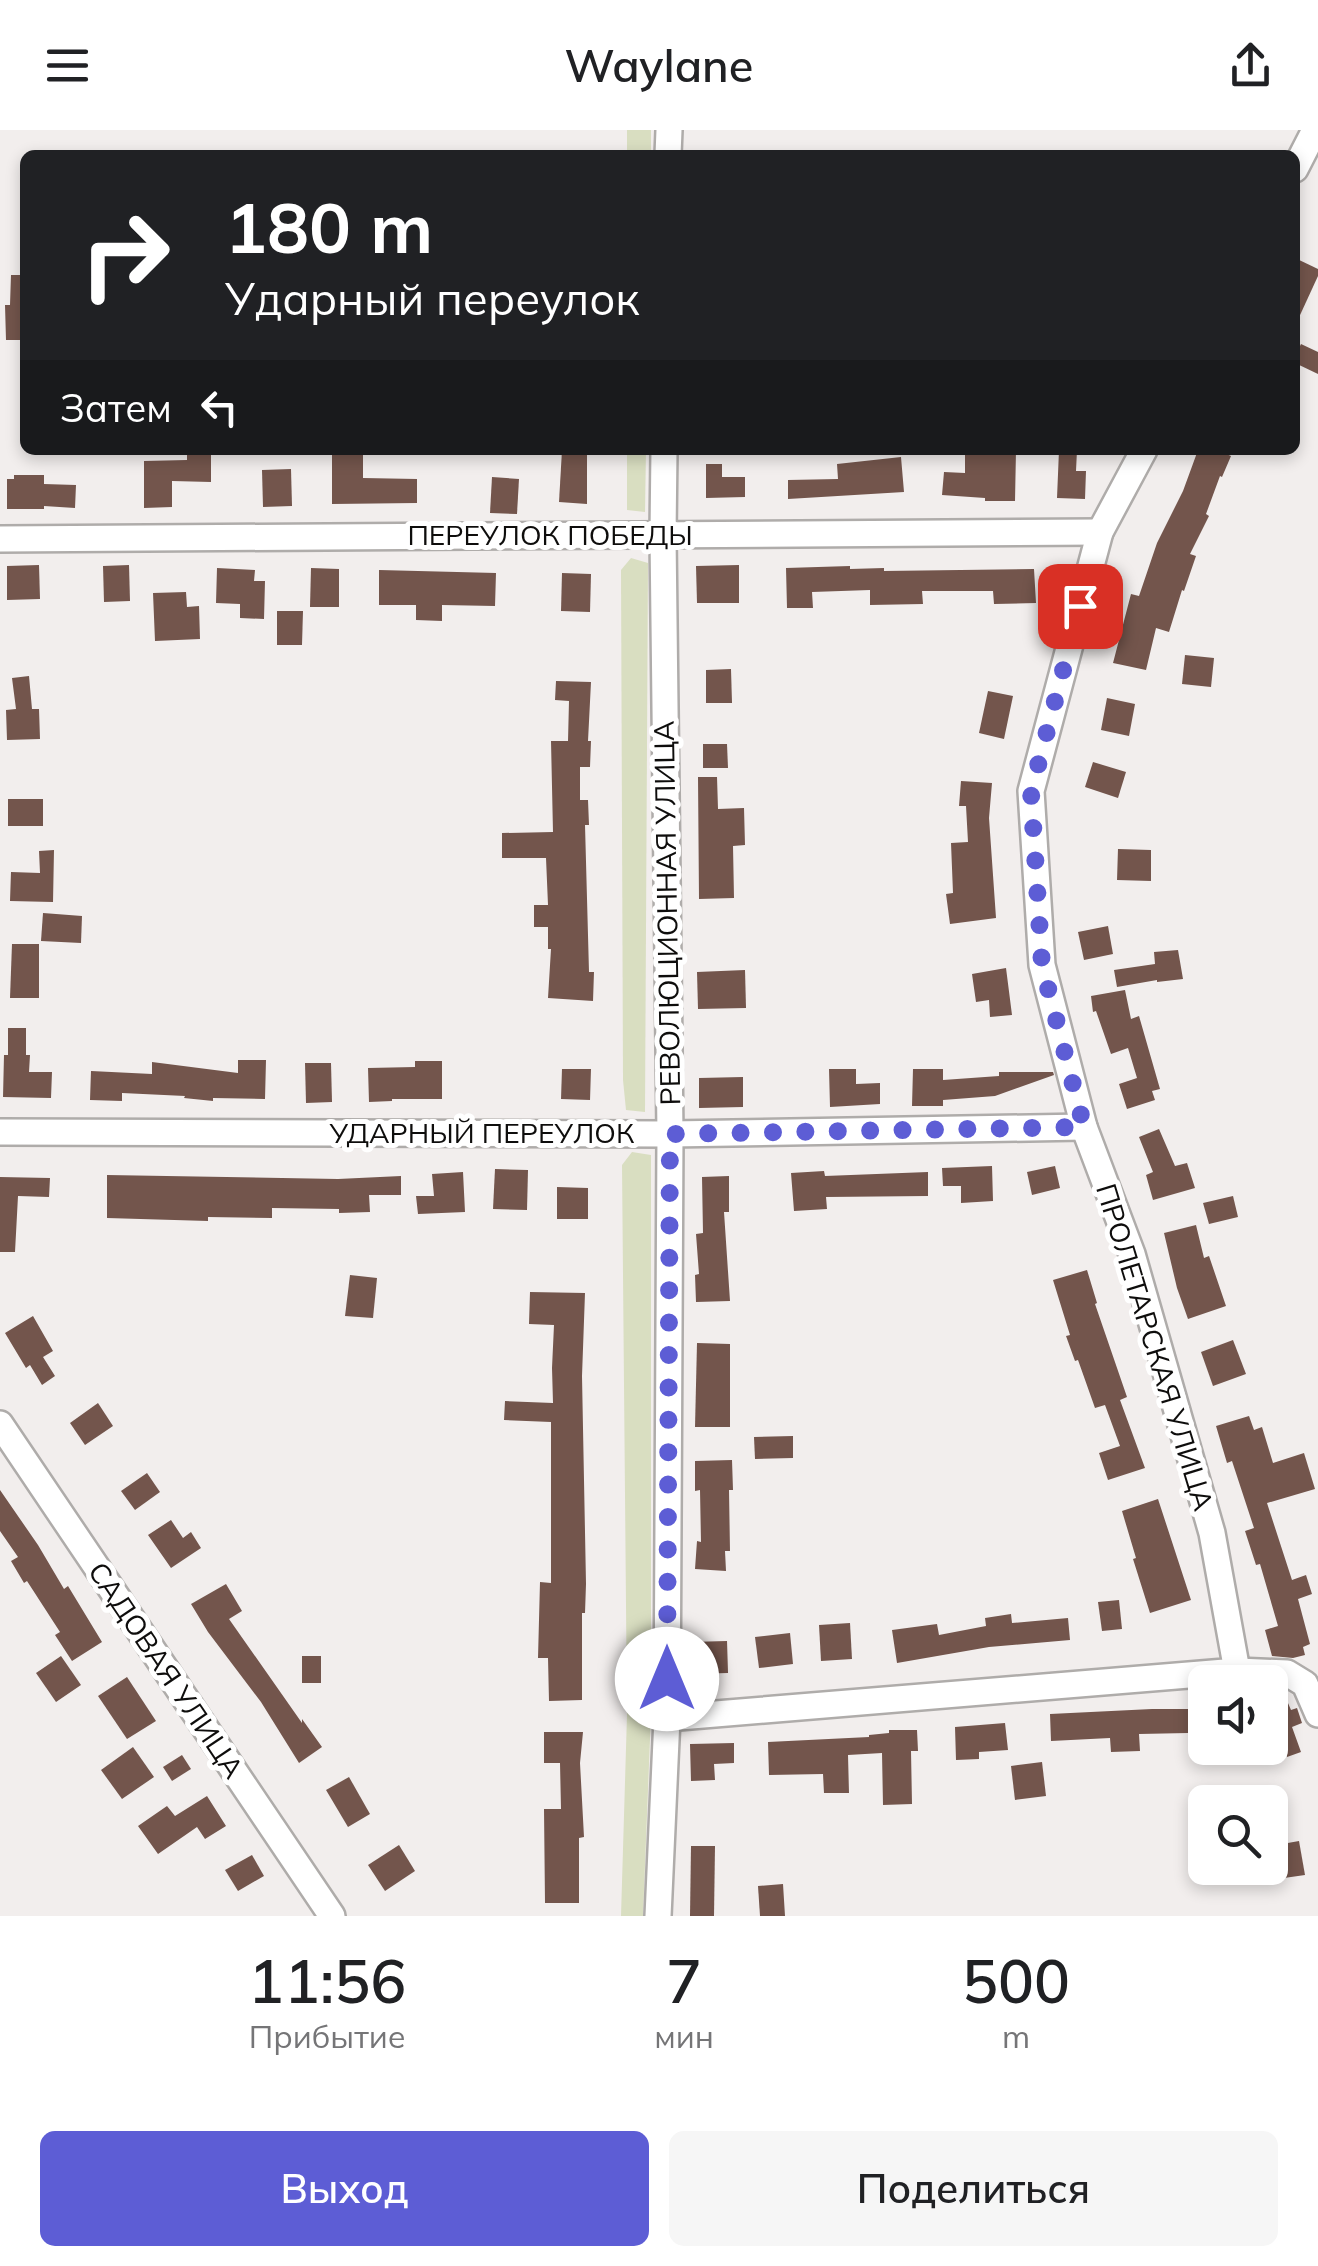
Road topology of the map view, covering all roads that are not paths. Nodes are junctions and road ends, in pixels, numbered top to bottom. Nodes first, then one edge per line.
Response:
1 (1316, 130) edge
2 (1300, 160) edge
3 (664, 455) edge
4 (1141, 455) edge
5 (1100, 532) junction
6 (662, 534) junction
7 (0, 540) edge
8 (1084, 1127) junction
9 (0, 1132) edge
10 (670, 1134) junction
11 (0, 1424) edge
12 (1237, 1665) edge
13 (1288, 1674) edge
14 (1188, 1675) edge
15 (1318, 1714) edge
16 (667, 1718) junction
17 (332, 1916) edge
18 (658, 1916) edge

1 - 2 street
3 - 6 street, РЕВОЛЮЦИОННАЯ УЛИЦА
4 - 5 street, ПРОЛЕТАРСКАЯ УЛИЦА
5 - 6 street, ПЕРЕУЛОК ПОБЕДЫ
5 - 8 street, ПРОЛЕТАРСКАЯ УЛИЦА
6 - 7 street, ПЕРЕУЛОК ПОБЕДЫ
6 - 10 street, РЕВОЛЮЦИОННАЯ УЛИЦА
8 - 10 street, УДАРНЫЙ ПЕРЕУЛОК
8 - 12 street, ПРОЛЕТАРСКАЯ УЛИЦА
9 - 10 street, УДАРНЫЙ ПЕРЕУЛОК
10 - 16 street, РЕВОЛЮЦИОННАЯ УЛИЦА
11 - 17 street, САДОВАЯ УЛИЦА
13 - 15 street
14 - 16 street
16 - 18 street, РЕВОЛЮЦИОННАЯ УЛИЦА

